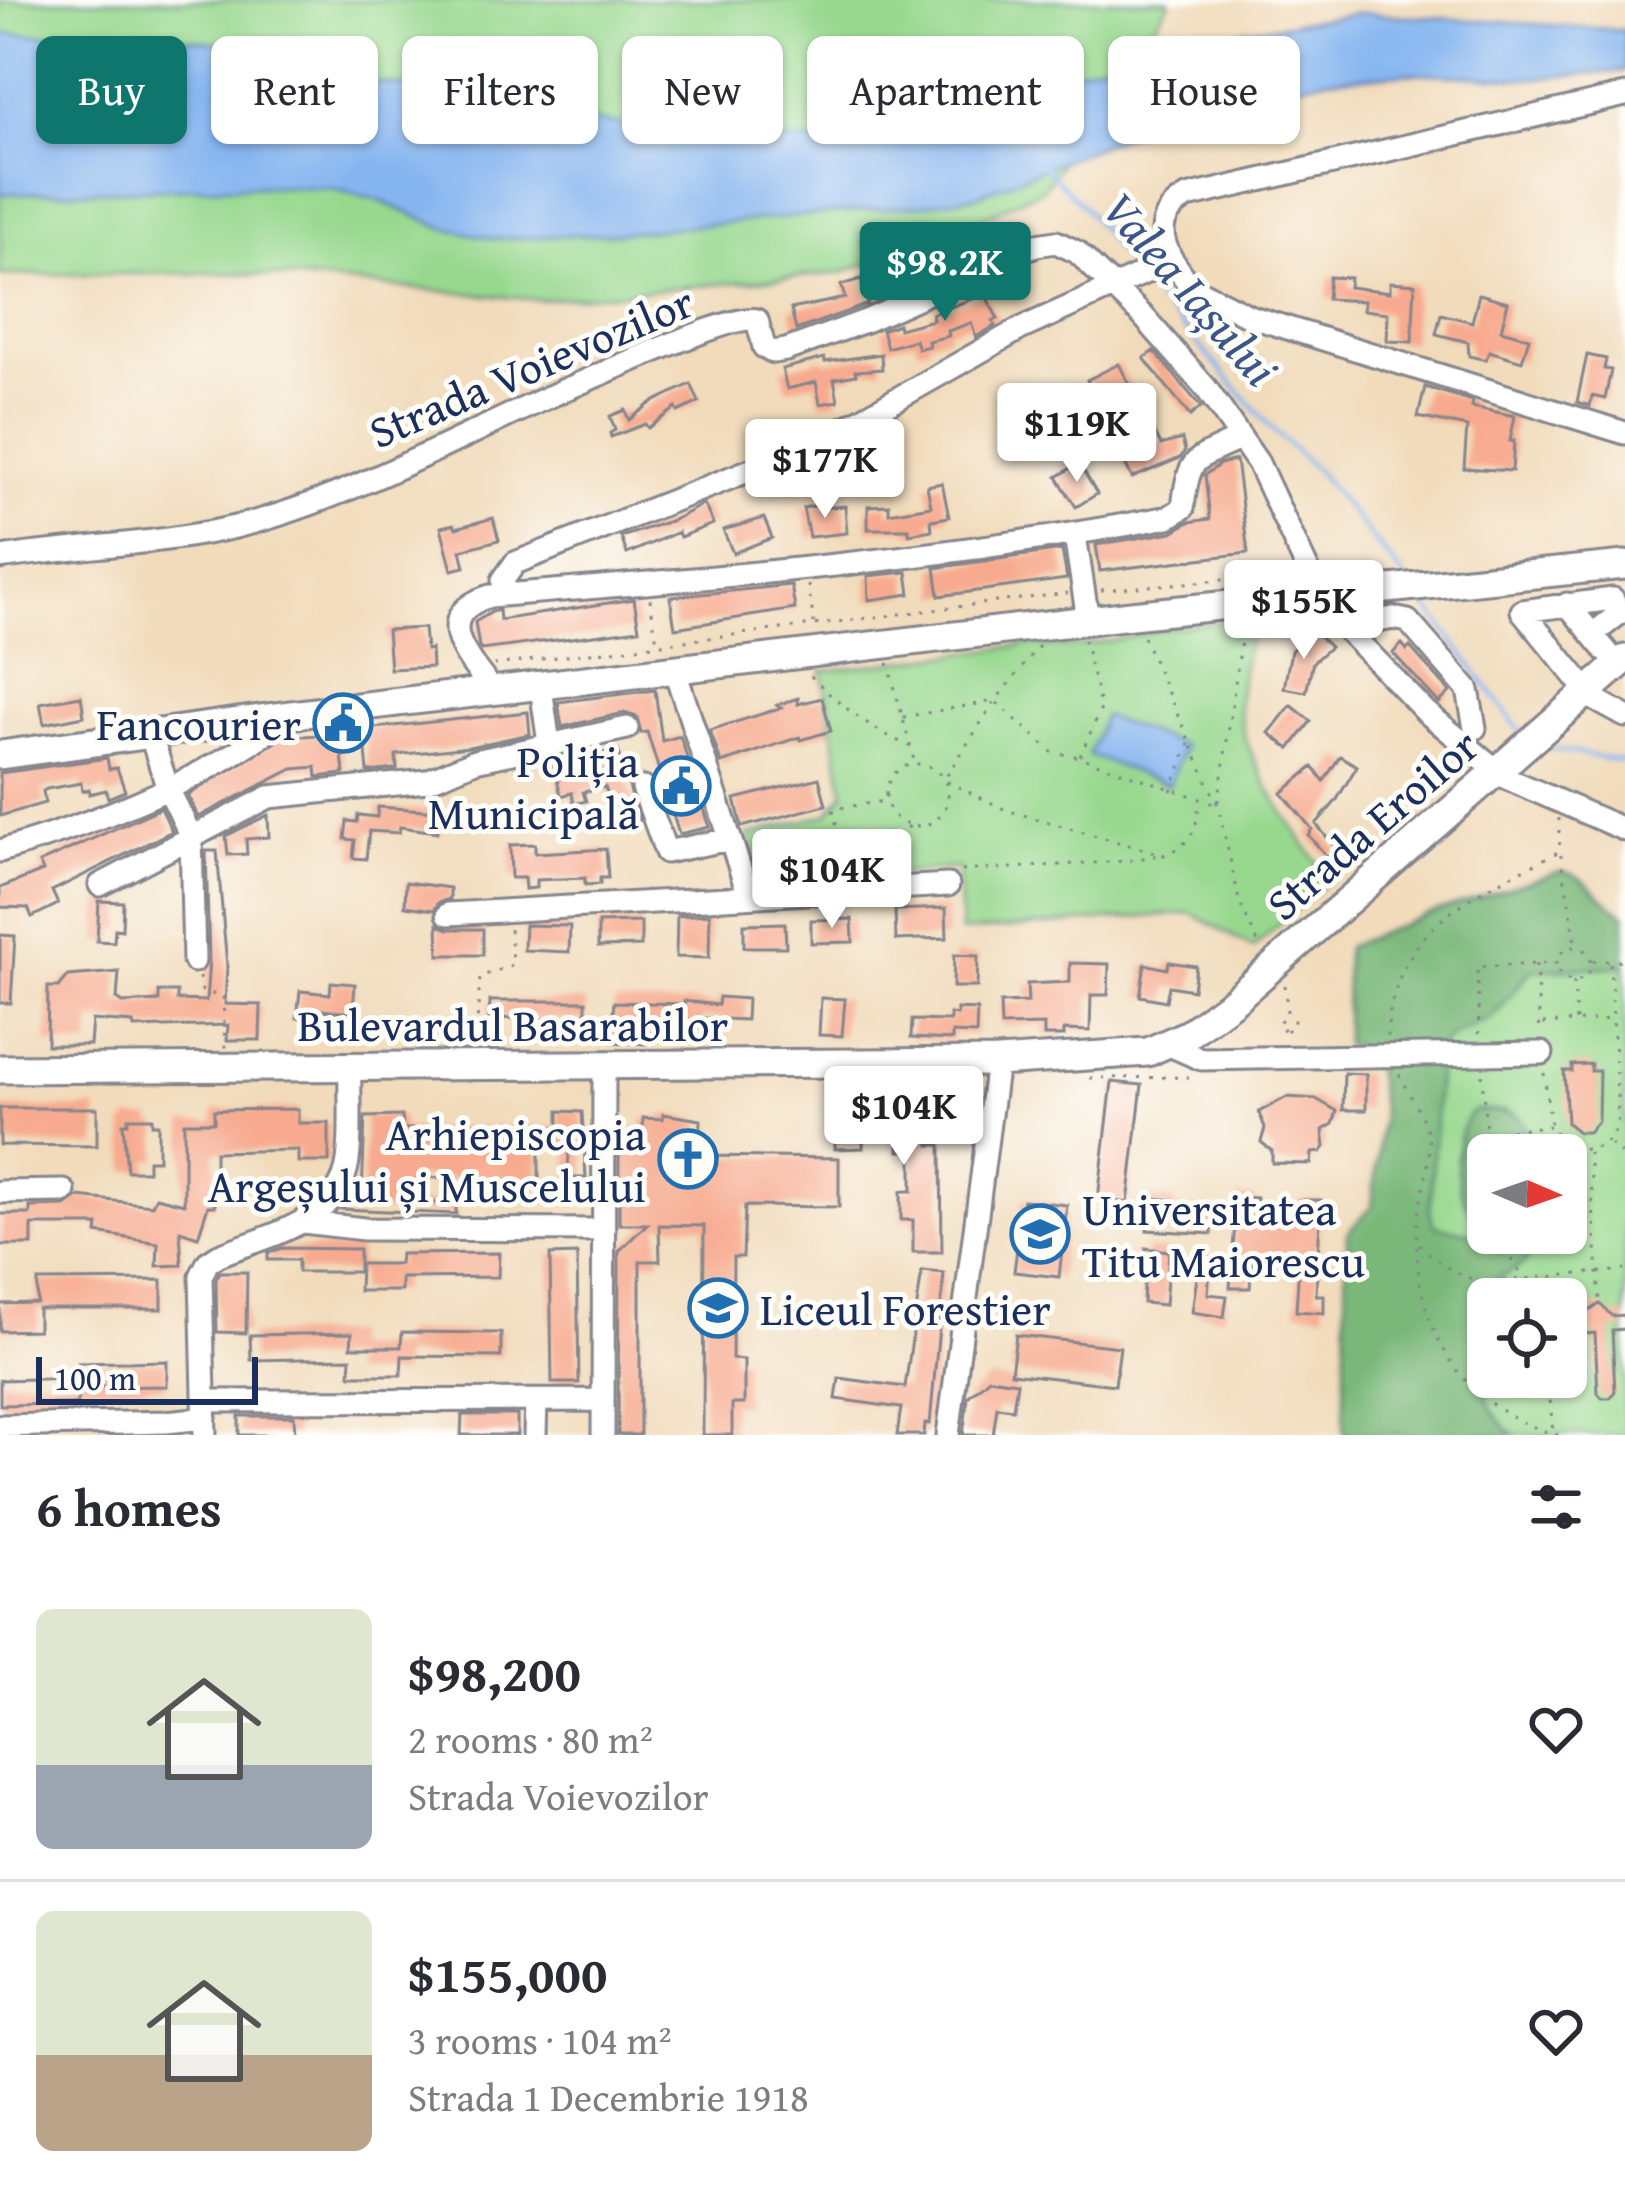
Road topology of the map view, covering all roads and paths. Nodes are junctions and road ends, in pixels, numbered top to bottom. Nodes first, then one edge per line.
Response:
1 (1625, 94) edge
2 (1161, 264) junction
3 (1121, 283) junction
4 (1625, 433) edge
5 (1241, 437) junction
6 (1075, 535) junction
7 (0, 558) edge
8 (1622, 568) edge
9 (805, 570) junction
10 (1513, 576) junction
11 (648, 585) junction
12 (1319, 594) junction
13 (503, 596) junction
14 (1567, 604) junction
15 (1522, 611) junction
16 (1245, 612) dead end
17 (1297, 619) dead end
18 (814, 624) dead end
19 (1137, 624) dead end
20 (1086, 629) junction
21 (1336, 631) junction
22 (1593, 634) junction
23 (1048, 635) dead end
24 (657, 644) dead end
25 (885, 656) dead end
26 (1622, 662) edge
27 (801, 666) dead end
28 (675, 671) junction
29 (541, 688) junction
30 (494, 692) junction
31 (995, 700) junction
32 (1577, 701) junction
33 (1426, 712) junction
34 (289, 715) junction
35 (1625, 716) edge
36 (903, 717) junction
37 (626, 728) dead end
38 (1475, 728) junction
39 (150, 734) junction
40 (1190, 742) junction
41 (549, 744) junction
42 (911, 747) junction
43 (1442, 749) dead end
44 (0, 755) edge
45 (1079, 757) junction
46 (1494, 763) junction
47 (915, 764) junction
48 (944, 780) junction
49 (167, 786) junction
50 (1454, 787) dead end
51 (644, 788) dead end
52 (1171, 791) junction
53 (887, 801) junction
54 (1199, 801) junction
55 (1560, 805) junction
56 (1218, 806) junction
57 (911, 825) junction
58 (1625, 830) edge
59 (191, 836) junction
60 (730, 839) junction
61 (0, 851) edge
62 (1558, 852) junction
63 (1164, 855) junction
64 (100, 885) dead end
65 (948, 885) joint
66 (749, 896) junction
67 (508, 910) junction
68 (448, 914) dead end
69 (1575, 947) junction
70 (1264, 956) dead end
71 (1625, 960) edge
72 (1610, 961) junction
73 (194, 962) joint
74 (1591, 962) junction
75 (1535, 964) dead end
76 (1574, 981) junction
77 (1288, 990) dead end
78 (1287, 1012) junction
79 (1613, 1018) junction
80 (1576, 1022) junction
81 (1540, 1024) junction
82 (1286, 1031) junction
83 (1168, 1045) junction
84 (1625, 1046) edge
85 (1615, 1047) junction
86 (1542, 1053) junction
87 (1391, 1057) junction
88 (1285, 1058) junction
89 (997, 1062) junction
90 (604, 1066) junction
91 (475, 1067) junction
92 (226, 1068) junction
93 (350, 1068) junction
94 (0, 1069) edge
95 (1622, 1116) edge
96 (1551, 1126) junction
97 (1486, 1132) dead end
98 (1556, 1134) edge
99 (1608, 1143) junction
100 (1588, 1150) joint
101 (1625, 1156) edge
102 (64, 1191) dead end
103 (0, 1192) edge
104 (303, 1222) junction
105 (604, 1230) junction
106 (1418, 1243) junction
107 (1503, 1254) edge
108 (1625, 1270) edge
109 (1598, 1272) junction
110 (1467, 1278) edge
111 (1524, 1278) edge
112 (1535, 1278) edge
113 (1600, 1300) dead end
114 (1550, 1398) edge
115 (603, 1400) junction
116 (536, 1402) junction
117 (205, 1418) edge
118 (0, 1426) edge
119 (87, 1429) edge
120 (1554, 1434) edge
121 (535, 1435) edge
122 (603, 1435) edge
123 (948, 1435) edge

1 - 2 street
2 - 3 street
2 - 4 street
3 - 5 street, Strada Voievozilor
3 - 7 street, Strada Voievozilor
3 - 13 street
5 - 6 street
5 - 12 street, Strada Voievozilor
6 - 9 street
6 - 20 street
8 - 10 main road
9 - 11 street
9 - 18 path
10 - 12 main road
10 - 15 street
11 - 13 street
11 - 24 path
12 - 20 main road
12 - 21 street, Strada Voievozilor
13 - 30 street
14 - 15 street
14 - 22 street
14 - 22 street
15 - 32 street
16 - 56 path
17 - 21 path
19 - 40 path
20 - 28 main road
20 - 45 path
21 - 33 street, Strada Voievozilor
21 - 38 street
22 - 26 street
23 - 31 path
25 - 36 path
26 - 32 main road, Strada Eroilor
27 - 42 path
28 - 29 main road
28 - 60 street
29 - 30 main road
29 - 41 street
30 - 34 main road
31 - 36 path
31 - 45 path
31 - 48 path
32 - 35 street
32 - 46 main road, Strada Eroilor
33 - 38 street
33 - 46 street, Strada Voievozilor
34 - 39 main road
34 - 49 street
36 - 42 path
37 - 41 street
38 - 46 street
39 - 44 main road
39 - 49 street
40 - 52 path
40 - 56 path
41 - 59 street
42 - 47 path
43 - 50 path
45 - 52 path
46 - 55 street, Strada Voievozilor
46 - 83 main road, Strada Eroilor
47 - 48 path
47 - 53 path
48 - 57 path
48 - 63 path
49 - 59 street
49 - 61 street
51 - 60 street
52 - 54 path
53 - 57 path
53 - 57 path
54 - 56 path
54 - 63 path
55 - 58 street, Strada Voievozilor
55 - 62 path
56 - 70 path
59 - 64 street
59 - 73 street
60 - 66 street
62 - 69 path
62 - 87 path
63 - 65 path
65 - 66 street
66 - 67 street
67 - 68 street
67 - 91 path
69 - 74 path
69 - 76 path
71 - 72 path
72 - 74 path
72 - 79 path
73 - 92 path
74 - 76 path
75 - 81 path
76 - 80 path
77 - 78 path
78 - 82 path
78 - 82 path
79 - 80 path
79 - 85 path
80 - 81 path
81 - 86 path
82 - 88 path
83 - 88 street
83 - 89 main road, Bulevardul Basarabilor
84 - 85 path
85 - 95 path
86 - 87 street
86 - 96 path
87 - 88 street
87 - 106 path
89 - 90 main road, Bulevardul Basarabilor
89 - 123 street
90 - 91 main road, Bulevardul Basarabilor
90 - 105 street
91 - 93 main road, Bulevardul Basarabilor
92 - 93 main road, Bulevardul Basarabilor
92 - 94 main road, Bulevardul Basarabilor
93 - 104 street
95 - 99 path
96 - 97 path
96 - 98 path
99 - 100 path
99 - 101 path
100 - 109 path
102 - 103 street
104 - 105 street
104 - 117 street
105 - 115 street
106 - 110 path
106 - 120 path
107 - 111 path
108 - 109 path
109 - 112 path
109 - 113 path
114 - 120 path
115 - 116 street
115 - 122 street
116 - 117 street
116 - 121 street
117 - 119 street
118 - 119 street

